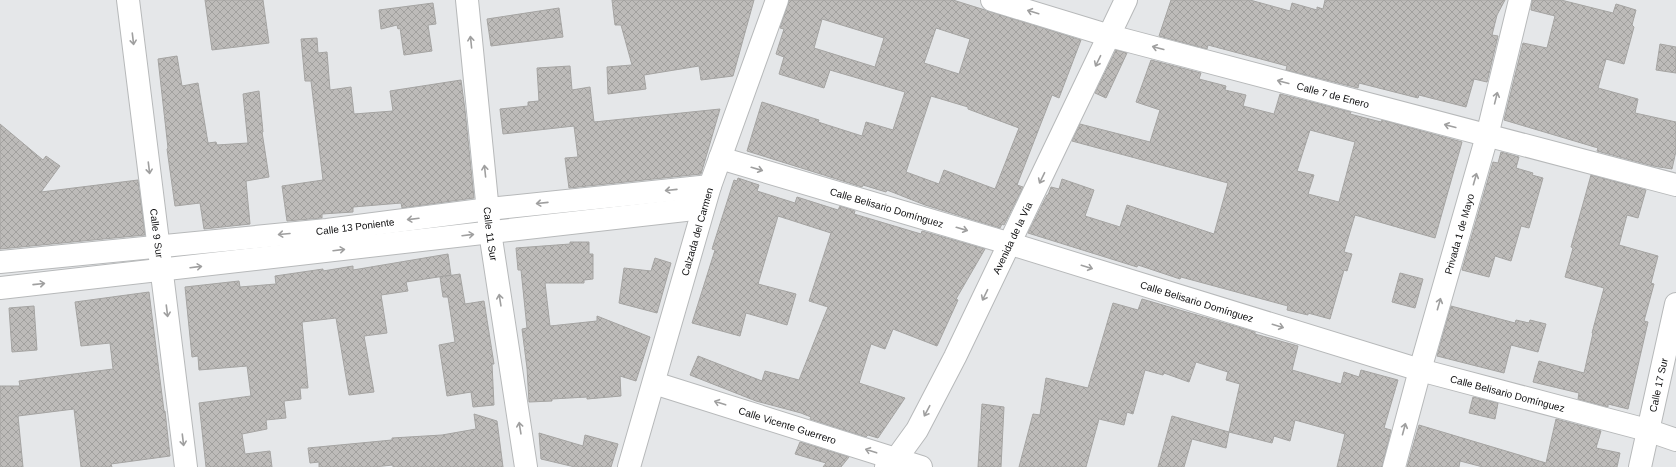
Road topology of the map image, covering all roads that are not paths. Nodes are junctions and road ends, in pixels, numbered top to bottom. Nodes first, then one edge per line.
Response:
1 (128, 0) edge
2 (467, 0) edge
3 (777, 0) edge
4 (992, 0) edge
5 (1126, 0) edge
6 (1520, 0) edge
7 (1110, 36) junction
8 (1487, 136) junction
9 (720, 158) junction
10 (1676, 185) edge
11 (710, 186) junction
12 (703, 208) junction
13 (489, 209) junction
14 (490, 232) junction
15 (1011, 244) junction
16 (158, 246) junction
17 (0, 262) edge
18 (162, 270) junction
19 (0, 288) edge
20 (1675, 310) edge
21 (1420, 370) junction
22 (654, 383) junction
23 (1647, 430) junction
24 (1676, 440) edge
25 (891, 463) edge
26 (186, 467) edge
27 (526, 467) edge
28 (629, 467) edge
29 (921, 467) edge
30 (1394, 467) edge
31 (1640, 467) edge

1 -> 16 street, Calle 9 Sur
13 -> 2 street, Calle 11 Sur
3 - 9 street, Calzada del Carmen
7 -> 4 street, Calle 7 de Enero
5 - 7 street, Avenida de la Vía
8 -> 6 street, Privada 1 de Mayo
8 -> 7 street, Calle 7 de Enero
7 -> 15 street, Avenida de la Vía
8 - 10 street, Calle 7 de Enero
21 -> 8 street, Privada 1 de Mayo
9 - 11 street, Calzada del Carmen
9 -> 15 street, Calle Belisario Domínguez
11 - 12 street, Calzada del Carmen
11 -> 13 street, Calle 13 Poniente
12 - 14 street
12 - 22 street, Calzada del Carmen
13 - 14 street, Calle 11 Sur
13 -> 16 street, Calle 13 Poniente
18 -> 14 street
27 -> 14 street, Calle 11 Sur
15 -> 21 street, Calle Belisario Domínguez
15 -> 25 street, Avenida de la Vía
16 - 17 street, Calle 13 Poniente
16 - 18 street, Calle 9 Sur
19 -> 18 street
18 -> 26 street, Calle 9 Sur
20 - 23 street, Calle 17 Sur
21 - 23 street, Calle Belisario Domínguez
30 -> 21 street, Privada 1 de Mayo
25 -> 22 street, Calle Vicente Guerrero
22 - 28 street, Calzada del Carmen
23 - 24 street, Calle Belisario Domínguez
23 - 31 street, Calle 17 Sur
25 - 29 street, Calle Vicente Guerrero

